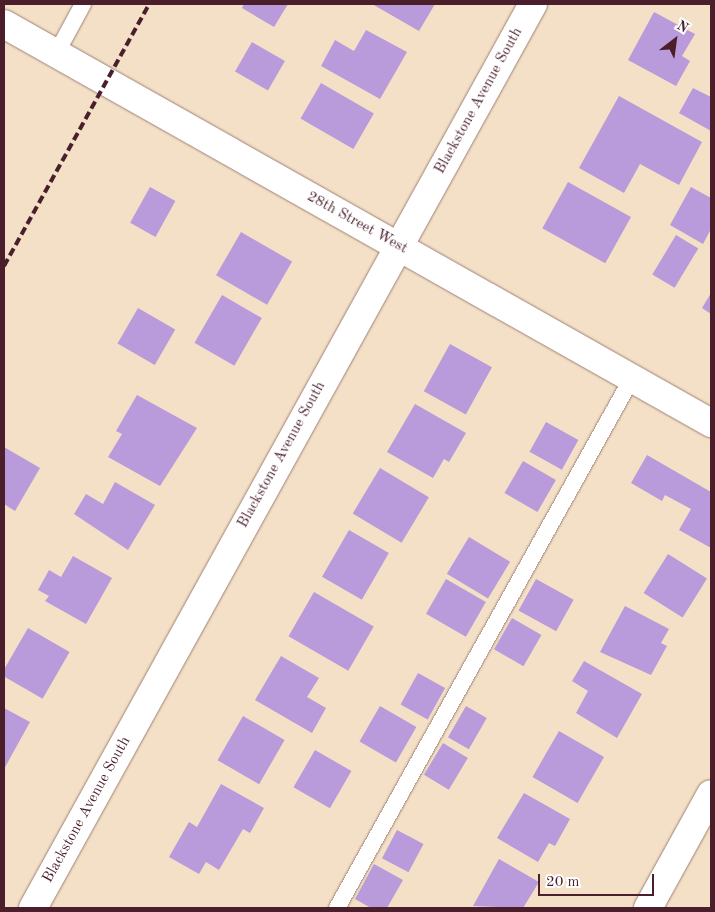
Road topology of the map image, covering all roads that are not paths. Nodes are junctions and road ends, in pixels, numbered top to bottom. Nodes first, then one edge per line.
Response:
1 (83, 4) edge
2 (533, 4) edge
3 (4, 24) edge
4 (56, 54) junction
5 (397, 246) junction
6 (632, 378) junction
7 (711, 422) edge
8 (711, 794) edge
9 (33, 908) edge
10 (337, 908) edge
11 (648, 908) edge

1 - 4 lane
2 - 5 street, Blackstone Avenue South
3 - 4 street, 28th Street West
4 - 5 street, 28th Street West
5 - 6 street, 28th Street West
5 - 9 street, Blackstone Avenue South
6 - 7 street, 28th Street West
6 - 10 lane
8 - 11 street

